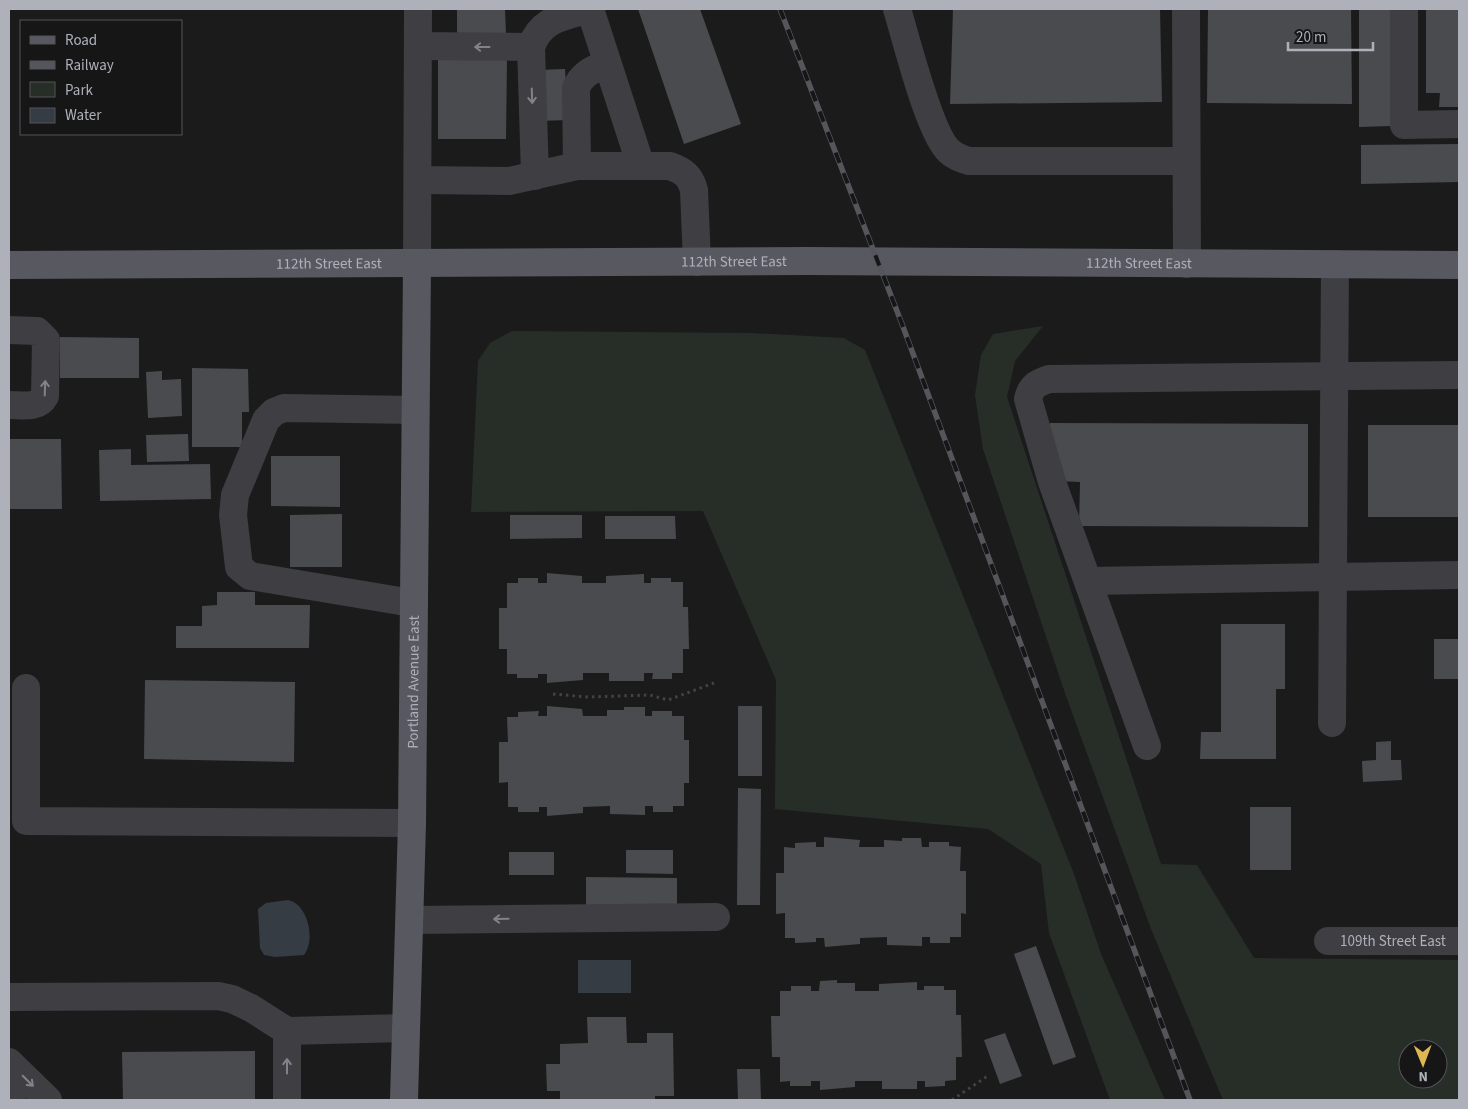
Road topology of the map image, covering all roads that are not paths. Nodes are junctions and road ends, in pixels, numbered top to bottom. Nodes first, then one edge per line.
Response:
1 (418, 9) edge
2 (897, 9) edge
3 (1186, 9) edge
4 (1404, 9) edge
5 (418, 46) junction
6 (531, 47) junction
7 (607, 63) junction
8 (1459, 124) edge
9 (1186, 161) junction
10 (577, 166) junction
11 (641, 166) junction
12 (535, 176) junction
13 (418, 180) junction
14 (697, 262) junction
15 (417, 264) junction
16 (1187, 264) junction
17 (1335, 264) junction
18 (9, 265) edge
19 (1459, 265) edge
20 (9, 330) edge
21 (1334, 376) junction
22 (1459, 376) edge
23 (9, 405) edge
24 (415, 410) junction
25 (1459, 575) edge
26 (1333, 577) junction
27 (1088, 581) junction
28 (412, 603) junction
29 (26, 688) dead end
30 (1332, 722) dead end
31 (1147, 746) dead end
32 (412, 823) junction
33 (716, 916) dead end
34 (410, 920) junction
35 (1328, 941) dead end
36 (1459, 941) edge
37 (9, 998) edge
38 (406, 1028) junction
39 (287, 1031) junction
40 (9, 1062) edge
41 (9, 1096) edge
42 (12, 1100) edge
43 (48, 1100) edge
44 (287, 1100) edge
45 (404, 1100) edge

1 - 5 lane
2 - 9 lane
3 - 9 lane
4 - 8 lane
6 -> 5 lane
5 - 13 lane
6 - 7 lane
6 -> 12 lane
7 - 10 lane
7 - 11 lane
9 - 16 lane
10 - 11 lane
10 - 12 lane
11 - 14 lane
12 - 13 lane
13 - 15 lane
14 - 15 main road, 112th Street East
14 - 16 main road, 112th Street East
15 - 18 main road, 112th Street East
15 - 24 main road, Portland Avenue East
16 - 17 main road, 112th Street East
17 - 19 main road, 112th Street East
17 - 21 lane
23 -> 20 lane
21 - 22 lane
21 - 26 lane
21 - 27 lane
24 - 28 main road, Portland Avenue East
24 - 28 lane
25 - 26 lane
26 - 27 lane
26 - 30 lane
27 - 31 lane
28 - 32 main road, Portland Avenue East
29 - 32 lane
32 - 34 main road, Portland Avenue East
33 -> 34 lane
34 - 38 main road, Portland Avenue East
35 - 36 lane, 109th Street East
37 - 39 lane
38 - 39 lane
38 - 45 main road, Portland Avenue East
44 -> 39 lane
40 -> 43 lane
41 - 42 lane

